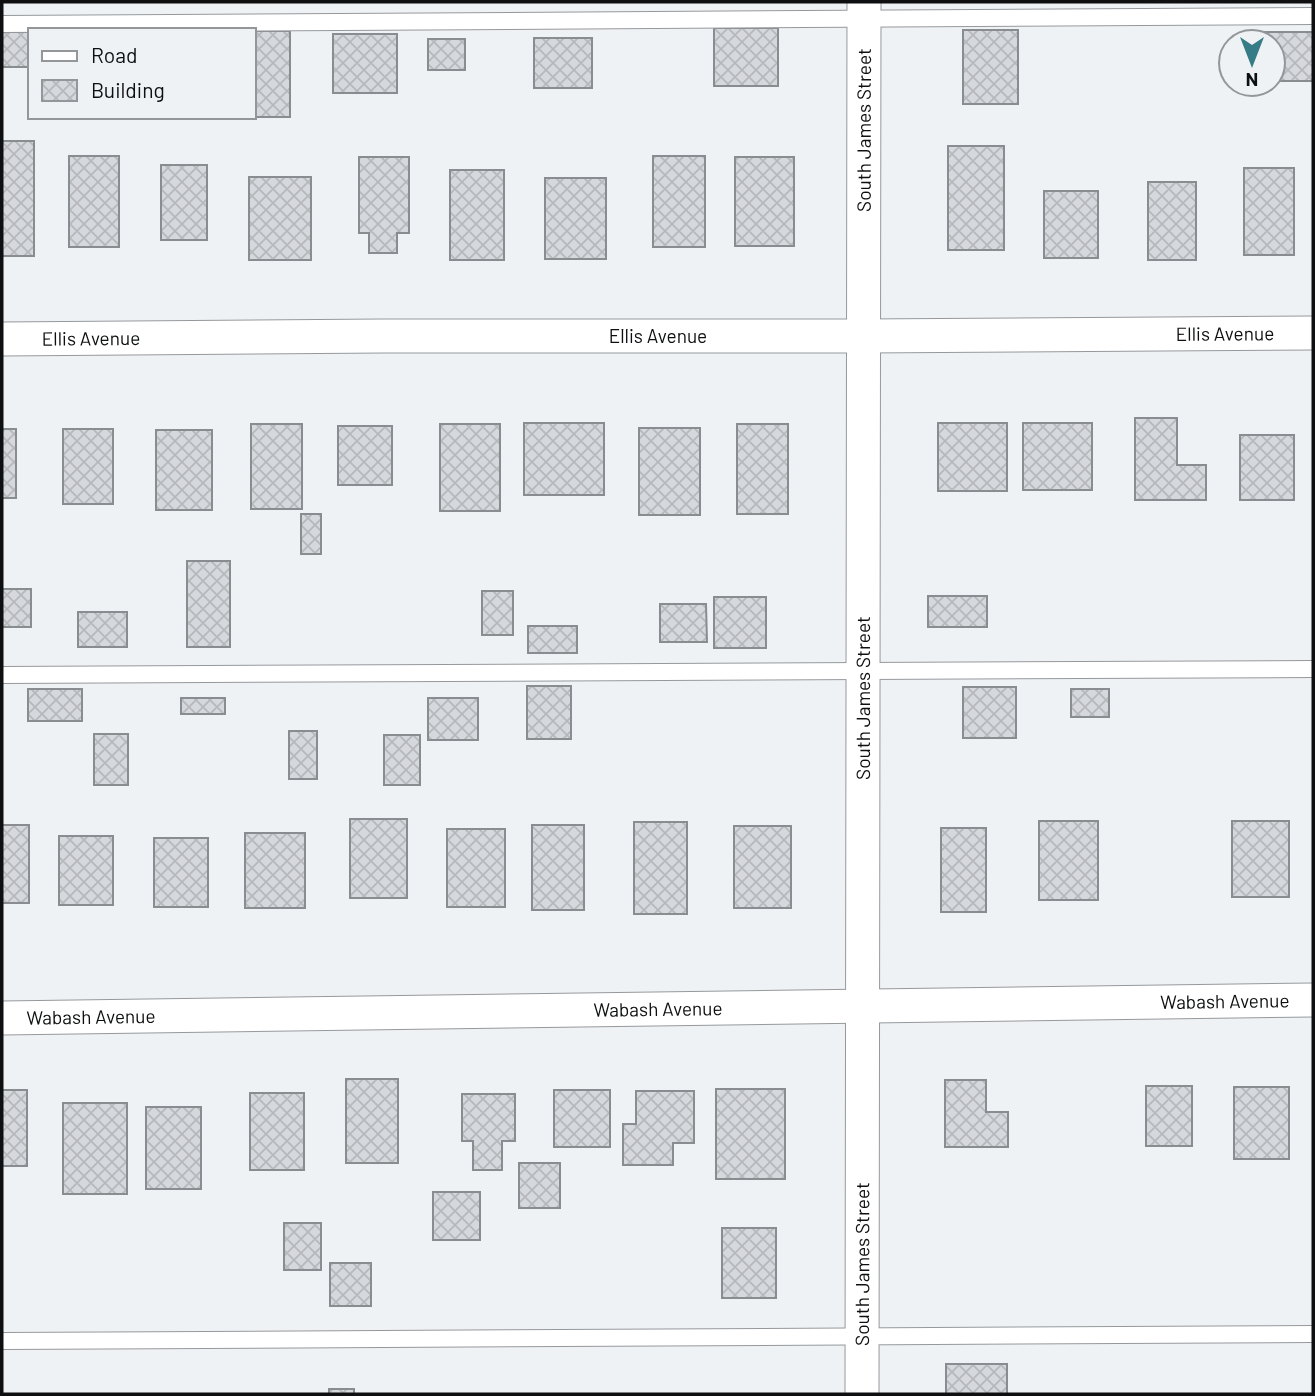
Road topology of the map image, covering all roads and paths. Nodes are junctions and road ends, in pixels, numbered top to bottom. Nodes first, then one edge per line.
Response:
1 (864, 10) edge
2 (1313, 16) edge
3 (2, 24) edge
4 (1313, 333) edge
5 (864, 336) junction
6 (2, 339) edge
7 (1313, 669) edge
8 (863, 670) junction
9 (2, 675) edge
10 (1313, 1000) edge
11 (863, 1007) junction
12 (2, 1018) edge
13 (1313, 1334) edge
14 (862, 1338) junction
15 (2, 1341) edge
16 (862, 1394) edge

1 - 2 lane
1 - 3 lane
1 - 5 street, South James Street
4 - 5 street, Ellis Avenue
5 - 6 street, Ellis Avenue
5 - 8 street, South James Street
7 - 8 lane
8 - 9 lane
8 - 11 street, South James Street
10 - 11 street, Wabash Avenue
11 - 12 street, Wabash Avenue
11 - 14 street, South James Street
13 - 14 lane
14 - 15 lane
14 - 16 street, South James Street

